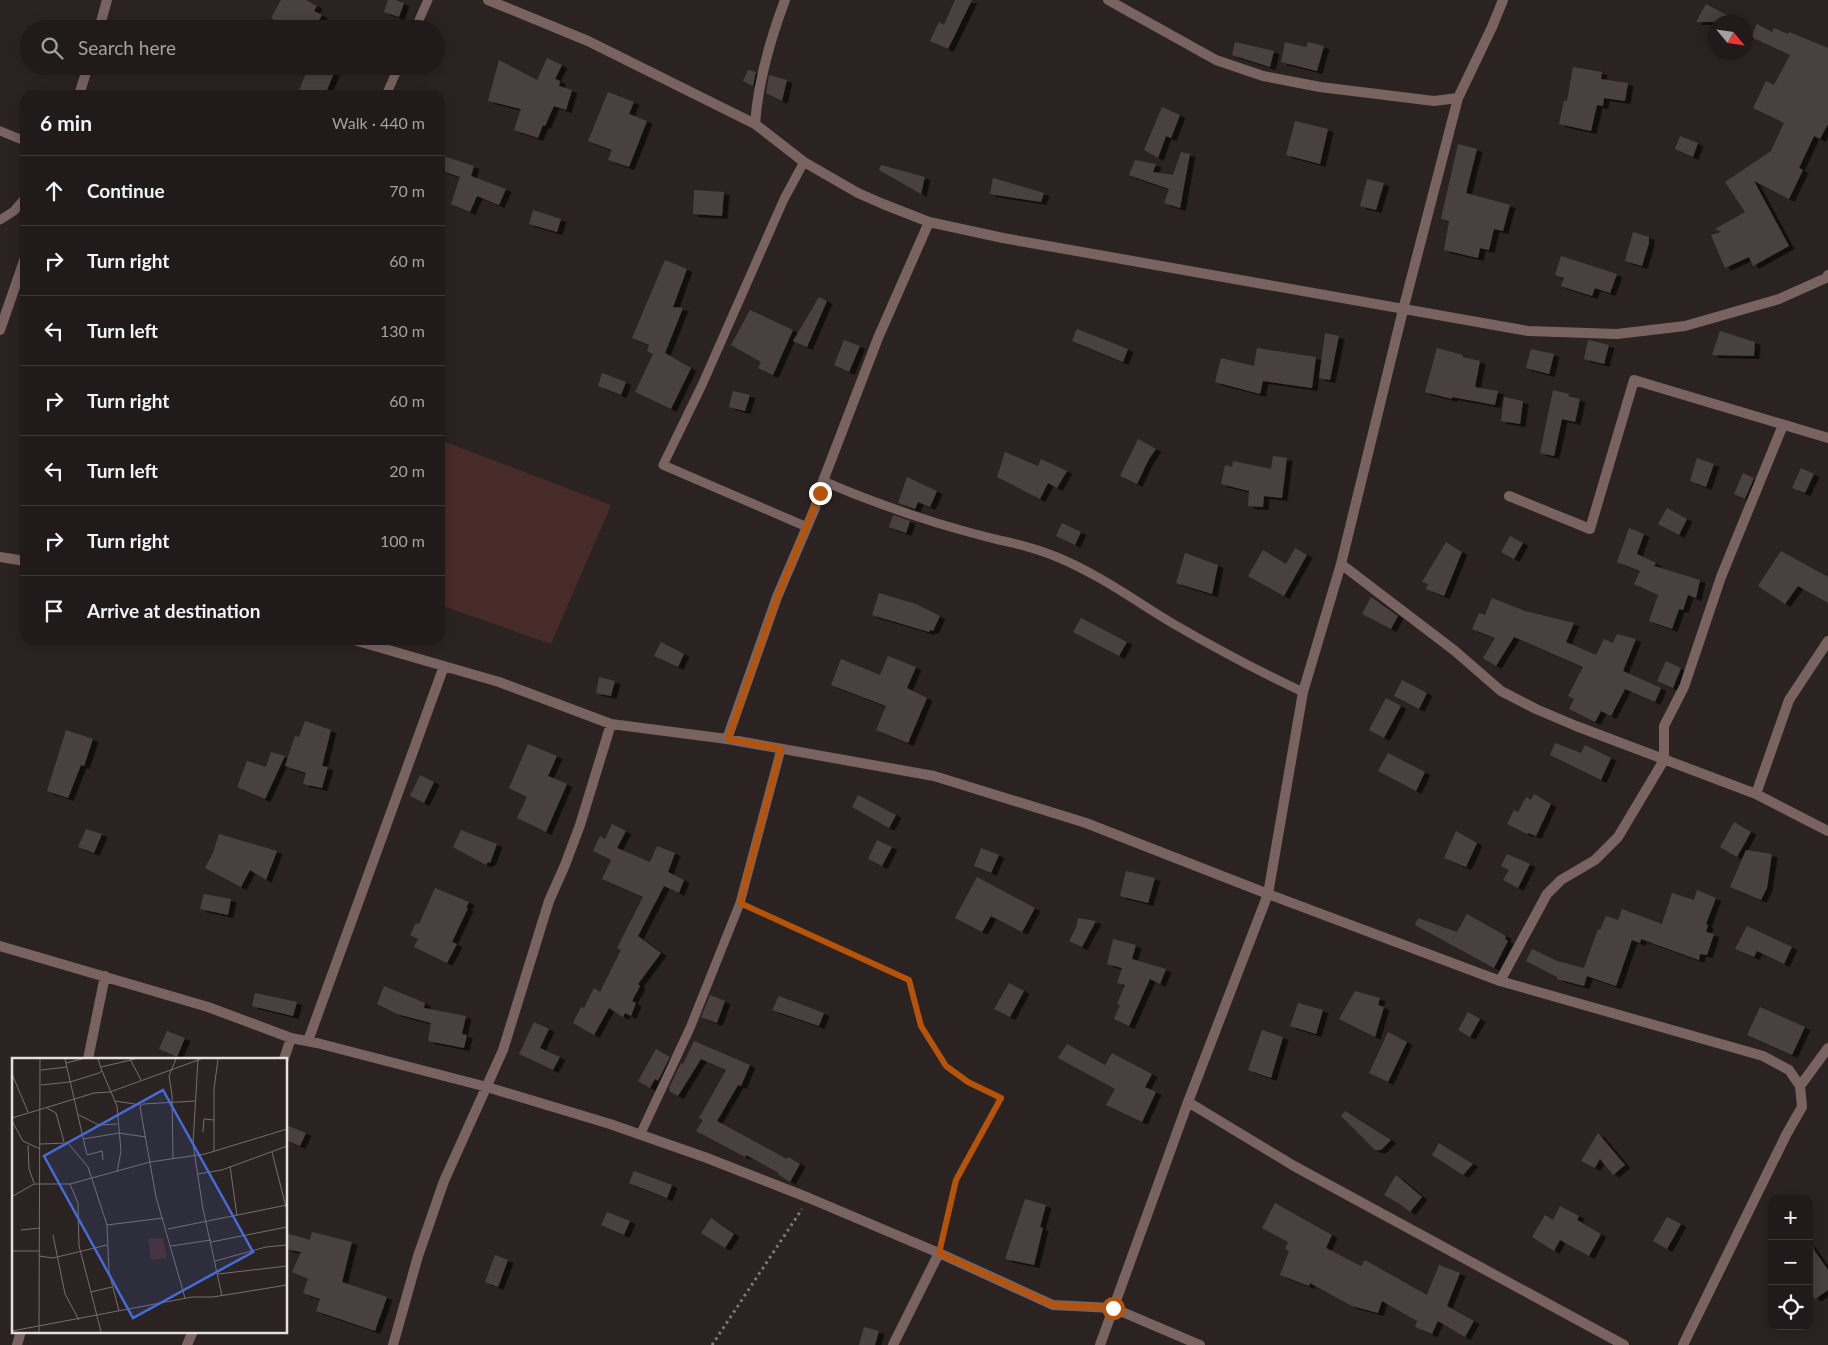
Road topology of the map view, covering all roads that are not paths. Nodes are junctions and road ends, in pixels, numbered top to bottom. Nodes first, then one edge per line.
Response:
1 (107, 0) edge
2 (428, 0) edge
3 (488, 0) edge
4 (785, 0) edge
5 (1108, 0) edge
6 (1504, 0) edge
7 (101, 20) edge
8 (419, 20) edge
9 (86, 75) edge
10 (395, 75) edge
11 (81, 90) edge
12 (388, 90) edge
13 (1458, 98) junction
14 (755, 124) junction
15 (0, 132) edge
16 (20, 139) edge
17 (804, 162) junction
18 (20, 204) edge
19 (0, 220) edge
20 (929, 222) junction
21 (20, 272) edge
22 (1828, 275) edge
23 (1403, 310) junction
24 (0, 330) edge
25 (1783, 425) junction
26 (1828, 438) edge
27 (823, 481) junction
28 (1509, 496) dead end
29 (807, 526) junction
30 (0, 557) edge
31 (20, 560) edge
32 (1341, 564) junction
33 (1828, 641) edge
34 (371, 645) edge
35 (444, 666) junction
36 (1303, 692) junction
37 (611, 724) junction
38 (728, 739) junction
39 (781, 749) junction
40 (1664, 760) junction
41 (1756, 794) junction
42 (1828, 830) edge
43 (1268, 894) junction
44 (0, 946) edge
45 (105, 976) junction
46 (1500, 981) junction
47 (291, 1038) junction
48 (308, 1041) junction
49 (1828, 1048) edge
50 (88, 1058) edge
51 (284, 1058) edge
52 (1800, 1086) junction
53 (487, 1087) junction
54 (1188, 1102) junction
55 (640, 1135) junction
56 (939, 1253) junction
57 (1113, 1308) junction
58 (21, 1332) edge
59 (193, 1332) edge
60 (18, 1345) edge
61 (187, 1345) edge
62 (393, 1345) edge
63 (892, 1345) edge
64 (1100, 1345) edge
65 (1200, 1345) edge
66 (1624, 1345) edge
67 (1683, 1345) edge

1 - 7 street
2 - 8 lane
3 - 14 street
4 - 14 street
5 - 13 street
6 - 13 street
9 - 11 street
10 - 12 lane
13 - 23 street
14 - 17 street
15 - 16 lane
17 - 20 street
17 - 29 lane
18 - 19 lane
20 - 23 street
20 - 27 street
21 - 24 street
22 - 23 street
23 - 32 street
25 - 26 street
25 - 28 street
25 - 40 street
27 - 29 street
27 - 36 lane
29 - 38 street
30 - 31 street
32 - 36 street
32 - 40 street
33 - 41 street
34 - 35 street
35 - 37 street
35 - 48 street
36 - 43 street
37 - 38 street
37 - 53 street
38 - 39 street
39 - 43 street
39 - 55 lane
40 - 41 street
40 - 46 street
41 - 42 street
43 - 46 street
43 - 54 street
44 - 45 street
45 - 47 street
45 - 50 street
46 - 52 street
47 - 48 street
47 - 51 street
48 - 53 street
49 - 52 street
52 - 67 street
53 - 55 street
53 - 62 street
54 - 57 street
54 - 66 street
55 - 56 street
56 - 57 street
56 - 63 street
57 - 64 street
57 - 65 street
58 - 60 street
59 - 61 street

